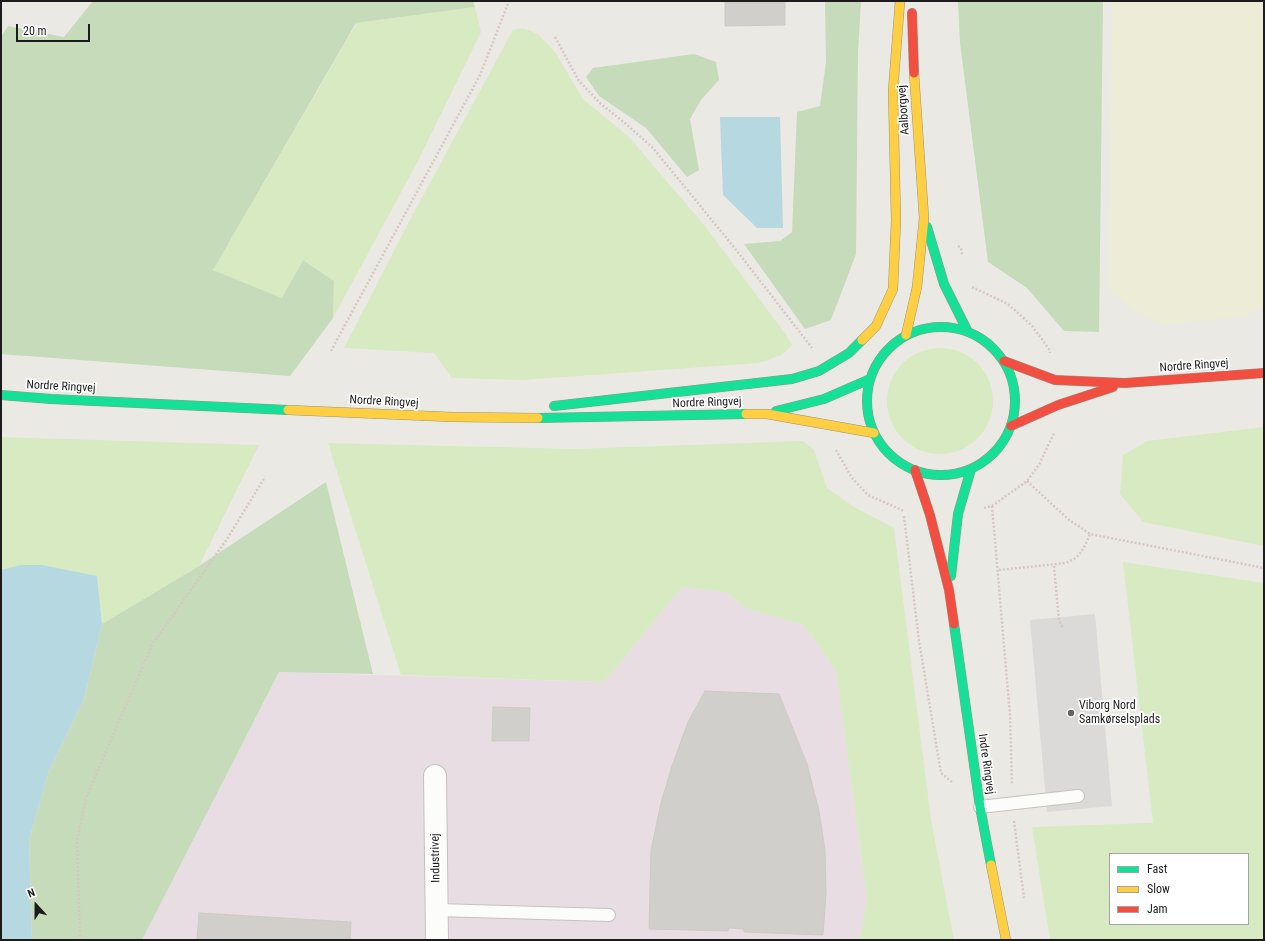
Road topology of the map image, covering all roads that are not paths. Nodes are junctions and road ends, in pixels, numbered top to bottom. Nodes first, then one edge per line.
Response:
1 (900, 1) edge
2 (911, 1) edge
3 (924, 218) junction
4 (968, 332) junction
5 (906, 335) junction
6 (1004, 362) junction
7 (1264, 373) edge
8 (870, 379) junction
9 (1126, 383) junction
10 (1, 395) edge
11 (547, 407) dead end
12 (531, 408) dead end
13 (767, 414) junction
14 (452, 417) junction
15 (1011, 426) junction
16 (874, 432) junction
17 (971, 468) junction
18 (915, 470) junction
19 (949, 590) junction
20 (435, 776) dead end
21 (1078, 796) dead end
22 (980, 807) junction
23 (437, 910) junction
24 (609, 915) dead end
25 (437, 940) edge
26 (1006, 940) edge

1 - 11 main road
2 - 3 main road, Aalborgvej
3 - 4 main road, Aalborgvej
3 - 5 main road, Aalborgvej
4 - 5 main road
4 - 6 main road
5 - 8 main road
6 - 9 main road, Nordre Ringvej
6 - 15 main road
7 - 9 main road, Nordre Ringvej
8 - 13 main road, Nordre Ringvej
8 - 16 main road
9 - 15 main road, Nordre Ringvej
10 - 14 main road, Nordre Ringvej
12 - 14 main road
13 - 14 main road, Nordre Ringvej
13 - 16 main road, Nordre Ringvej
15 - 17 main road
16 - 18 main road
17 - 18 main road
17 - 19 main road, Indre Ringvej
18 - 19 main road, Indre Ringvej
19 - 22 main road, Indre Ringvej
20 - 23 street, Industrivej
21 - 22 lane
22 - 26 main road, Indre Ringvej
23 - 24 lane
23 - 25 street, Industrivej

